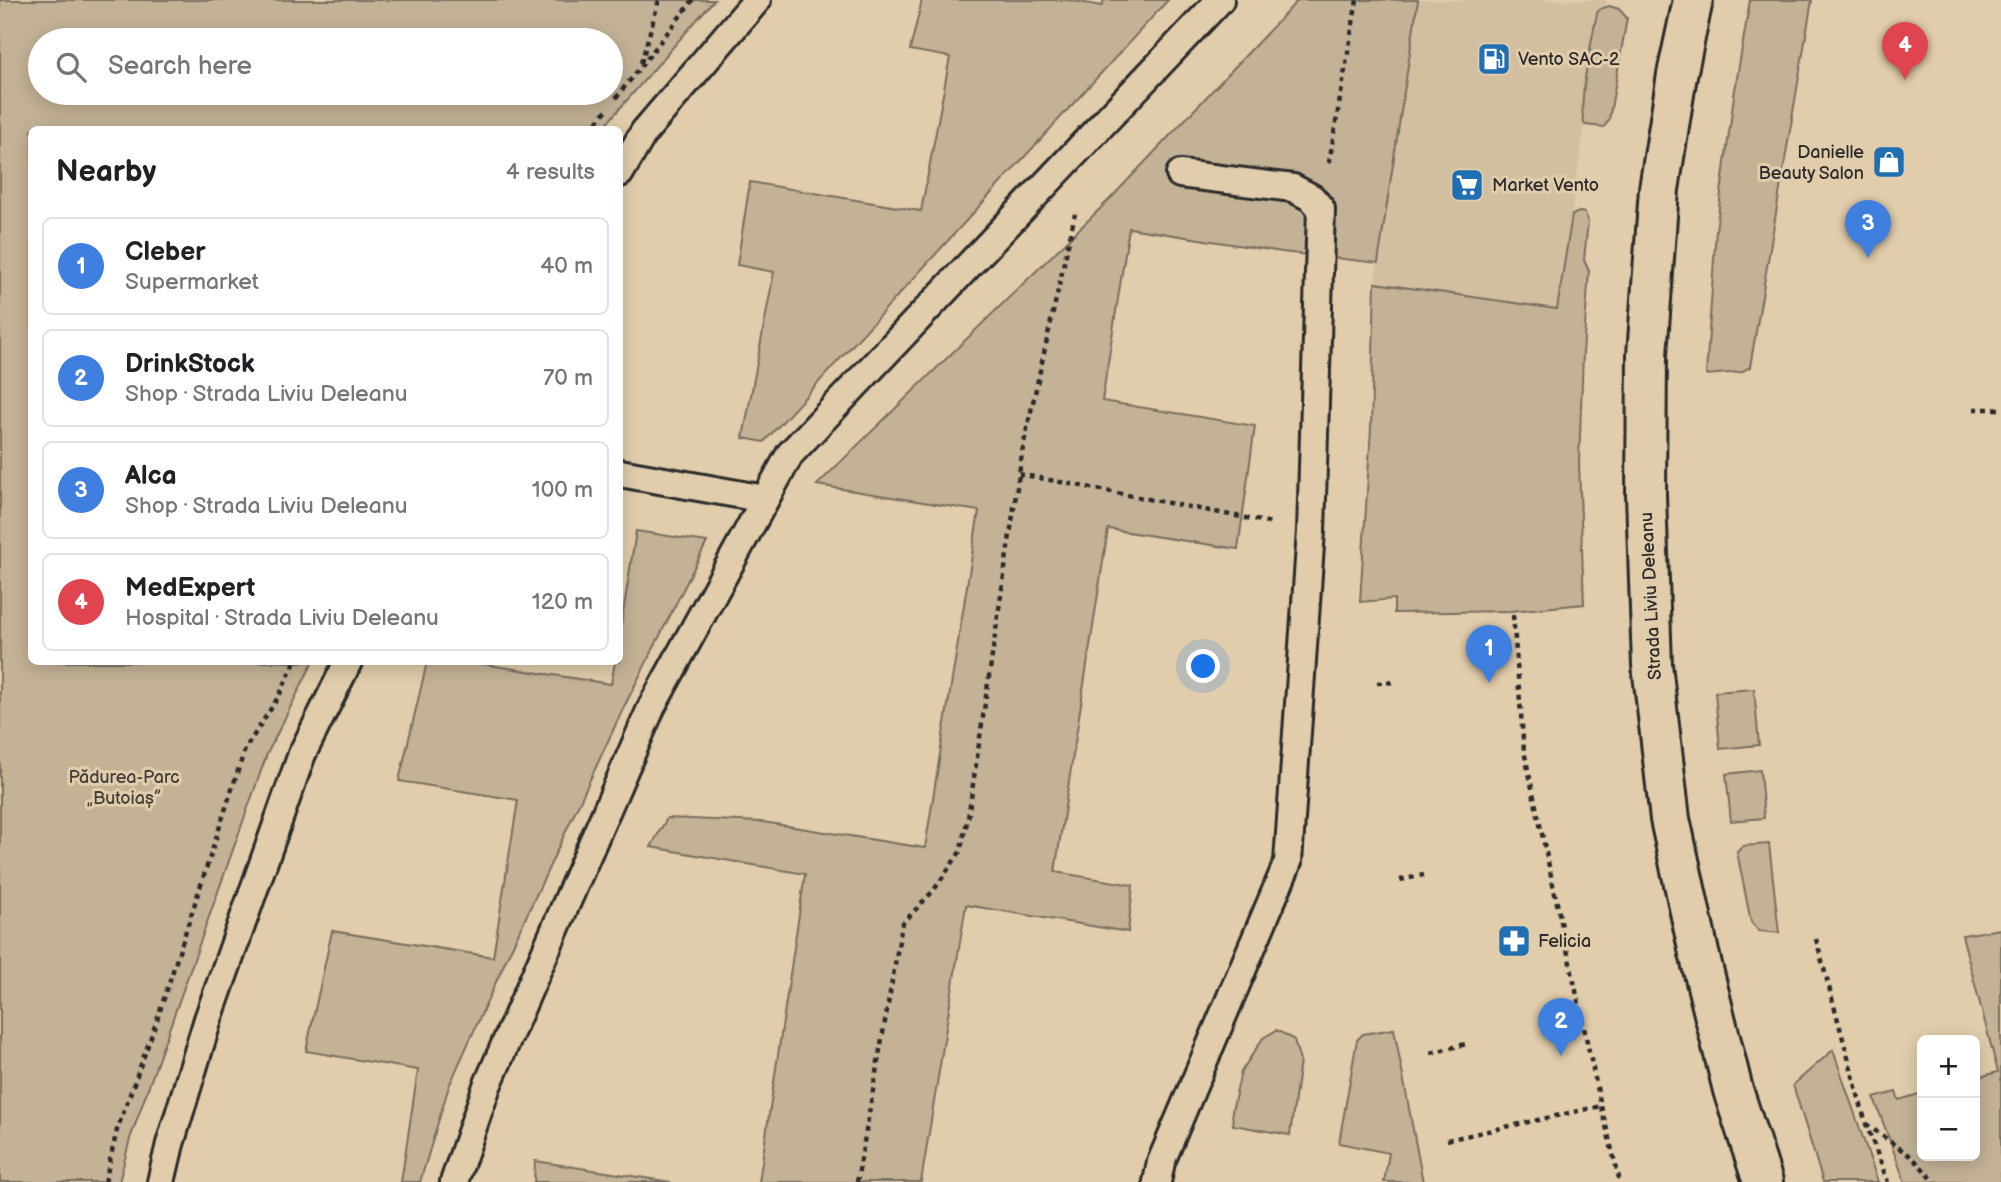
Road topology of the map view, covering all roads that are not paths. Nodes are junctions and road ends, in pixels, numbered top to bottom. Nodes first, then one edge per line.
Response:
1 (757, 0) edge
2 (1220, 0) edge
3 (1693, 0) edge
4 (623, 168) edge
5 (1180, 174) dead end
6 (623, 474) edge
7 (765, 499) junction
8 (347, 665) edge
9 (161, 1182) edge
10 (454, 1182) edge
11 (1157, 1182) edge
12 (1763, 1182) edge

1 - 4 lane
2 - 7 lane
3 - 12 main road, Strada Liviu Deleanu
5 - 11 lane
6 - 7 lane
7 - 10 lane
8 - 9 lane

